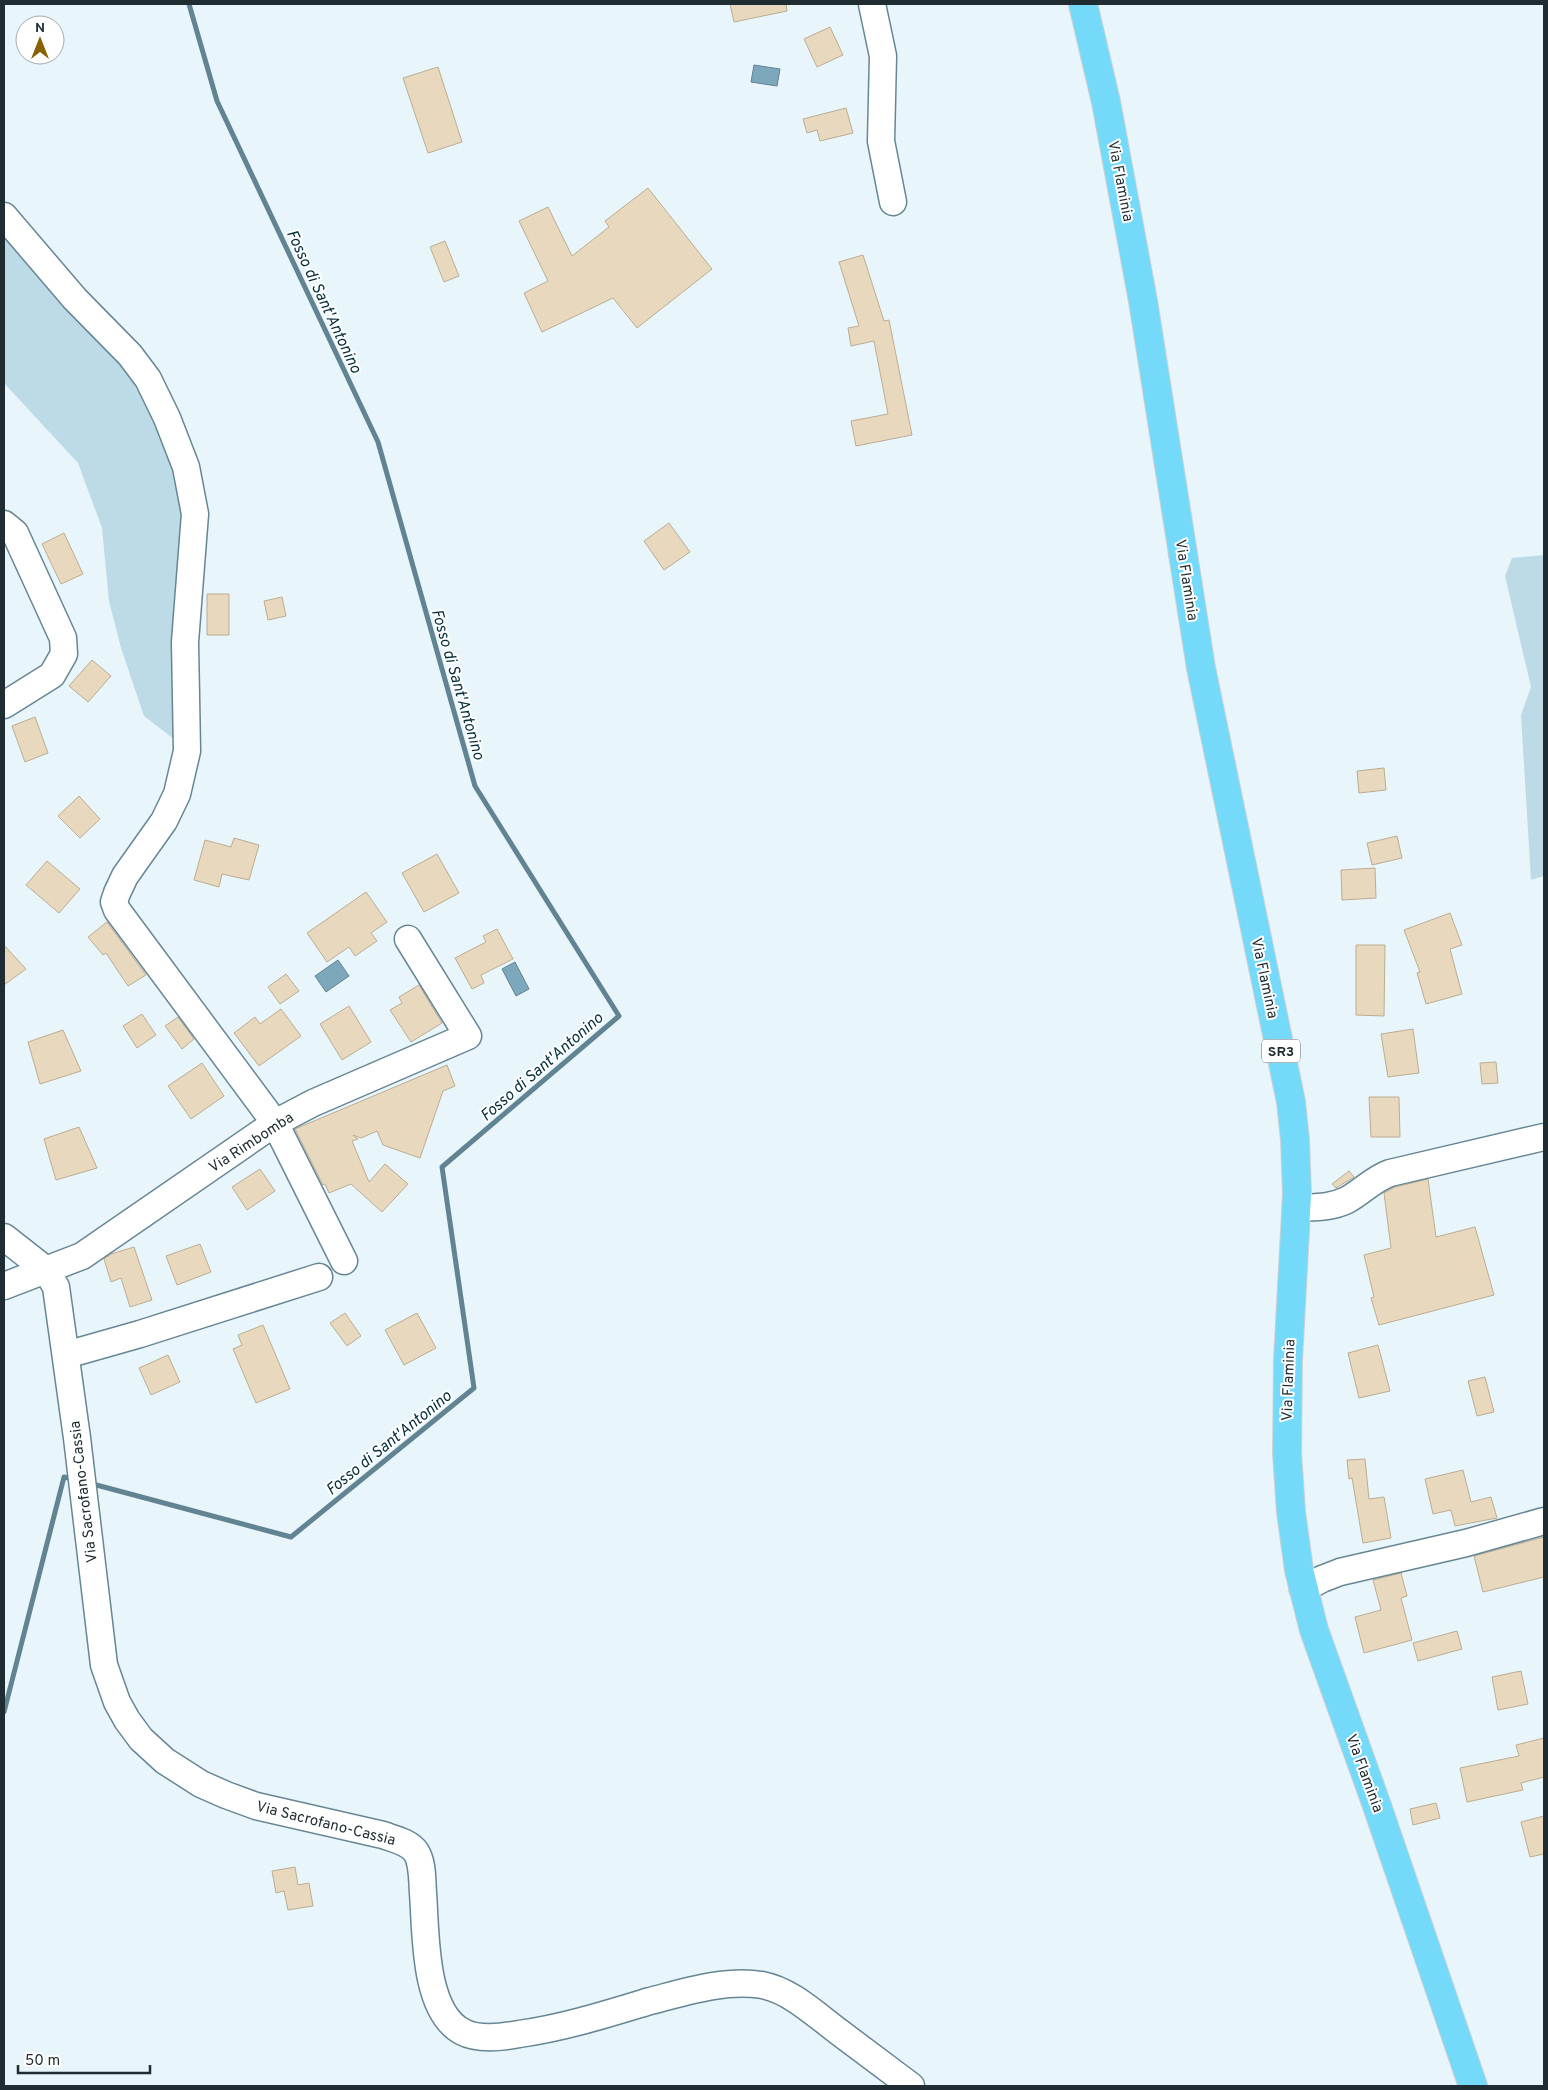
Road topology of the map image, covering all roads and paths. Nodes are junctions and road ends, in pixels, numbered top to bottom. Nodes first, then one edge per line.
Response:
1 (872, 4) edge
2 (1082, 4) edge
3 (893, 202) dead end
4 (4, 216) edge
5 (4, 524) edge
6 (4, 705) edge
7 (408, 939) dead end
8 (275, 1123) junction
9 (1544, 1138) edge
10 (1296, 1208) junction
11 (4, 1237) edge
12 (344, 1261) dead end
13 (46, 1270) junction
14 (319, 1277) dead end
15 (4, 1286) edge
16 (66, 1355) junction
17 (1544, 1521) edge
18 (1303, 1589) junction
19 (911, 2086) edge
20 (1473, 2086) edge

1 - 3 street
2 - 10 main road, Via Flaminia / SR3
4 - 8 street
5 - 6 street
7 - 8 street, Via Rimbomba
8 - 12 street
8 - 13 street, Via Rimbomba
9 - 10 street
10 - 18 main road, Via Flaminia / SR3
11 - 13 street, Via Sacrofano-Cassia
13 - 15 street, Via Rimbomba
13 - 16 street, Via Sacrofano-Cassia
14 - 16 street
16 - 19 street, Via Sacrofano-Cassia
17 - 18 street
18 - 20 main road, Via Flaminia / SR3

